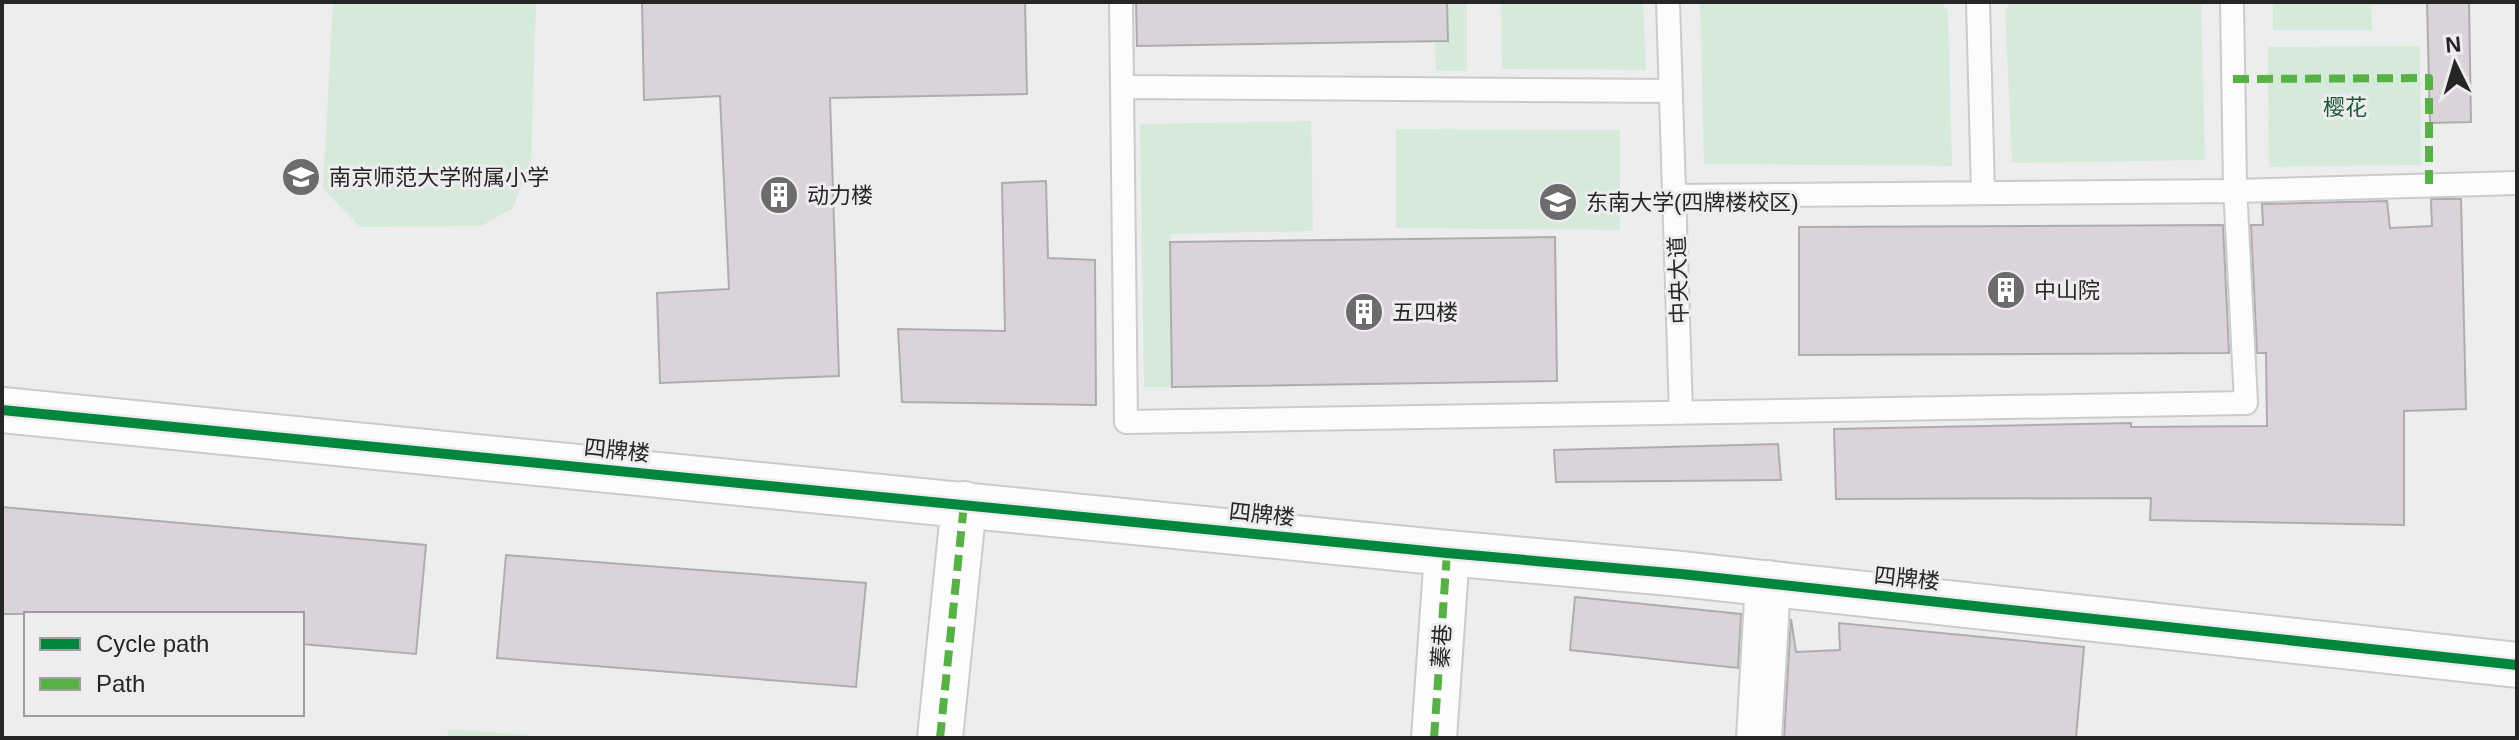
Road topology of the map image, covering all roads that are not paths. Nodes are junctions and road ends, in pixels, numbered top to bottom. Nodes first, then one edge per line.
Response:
1 (1121, 2) edge
2 (1668, 2) edge
3 (1978, 2) edge
4 (2232, 2) edge
5 (1122, 87) junction
6 (1671, 91) junction
7 (2517, 183) edge
8 (2235, 191) junction
9 (1983, 192) junction
10 (1675, 196) junction
11 (2, 410) edge
12 (1681, 413) junction
13 (964, 504) junction
14 (1447, 553) junction
15 (1768, 583) junction
16 (2517, 665) edge
17 (940, 738) edge
18 (1434, 738) edge
19 (1759, 738) edge

1 - 5 lane
2 - 6 lane, 中央大道
3 - 9 lane
4 - 8 lane
5 - 6 lane
5 - 12 lane
6 - 10 lane, 中央大道
7 - 8 lane
8 - 9 lane
8 - 12 lane
9 - 10 lane
10 - 12 lane, 中央大道
11 - 13 street, 四牌楼
13 - 14 street, 四牌楼
13 - 17 street
14 - 15 street, 四牌楼
14 - 18 street, 蓁巷
15 - 16 street, 四牌楼
15 - 19 street

